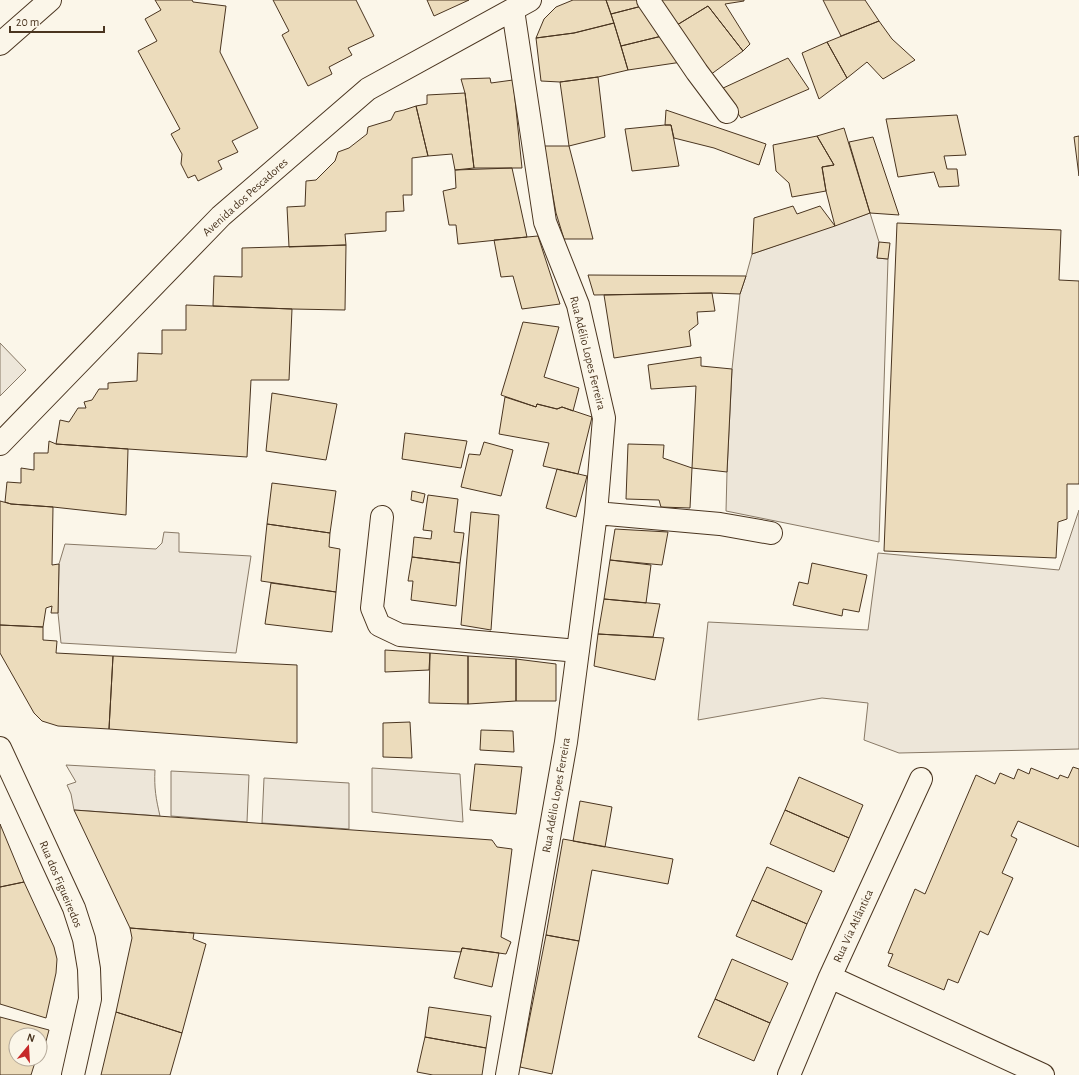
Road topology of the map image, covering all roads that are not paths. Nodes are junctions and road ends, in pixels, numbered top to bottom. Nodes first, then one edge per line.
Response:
1 (50, 0) edge
2 (648, 0) edge
3 (522, 5) edge
4 (0, 44) edge
5 (727, 112) dead end
6 (0, 444) edge
7 (596, 512) junction
8 (382, 517) dead end
9 (771, 533) dead end
10 (578, 651) junction
11 (0, 748) edge
12 (921, 779) dead end
13 (830, 976) junction
14 (73, 1075) edge
15 (507, 1075) edge
16 (789, 1075) edge
17 (1042, 1075) edge

1 - 4 street
2 - 5 street
3 - 6 street, Avenida dos Pescadores
3 - 7 street, Rua Adélio Lopes Ferreira
7 - 9 street
7 - 10 street, Rua Adélio Lopes Ferreira
8 - 10 street
10 - 15 street, Rua Adélio Lopes Ferreira
11 - 14 street, Rua dos Figueiredos
12 - 13 street, Rua Via Atlântica
13 - 16 street, Rua Via Atlântica
13 - 17 street

